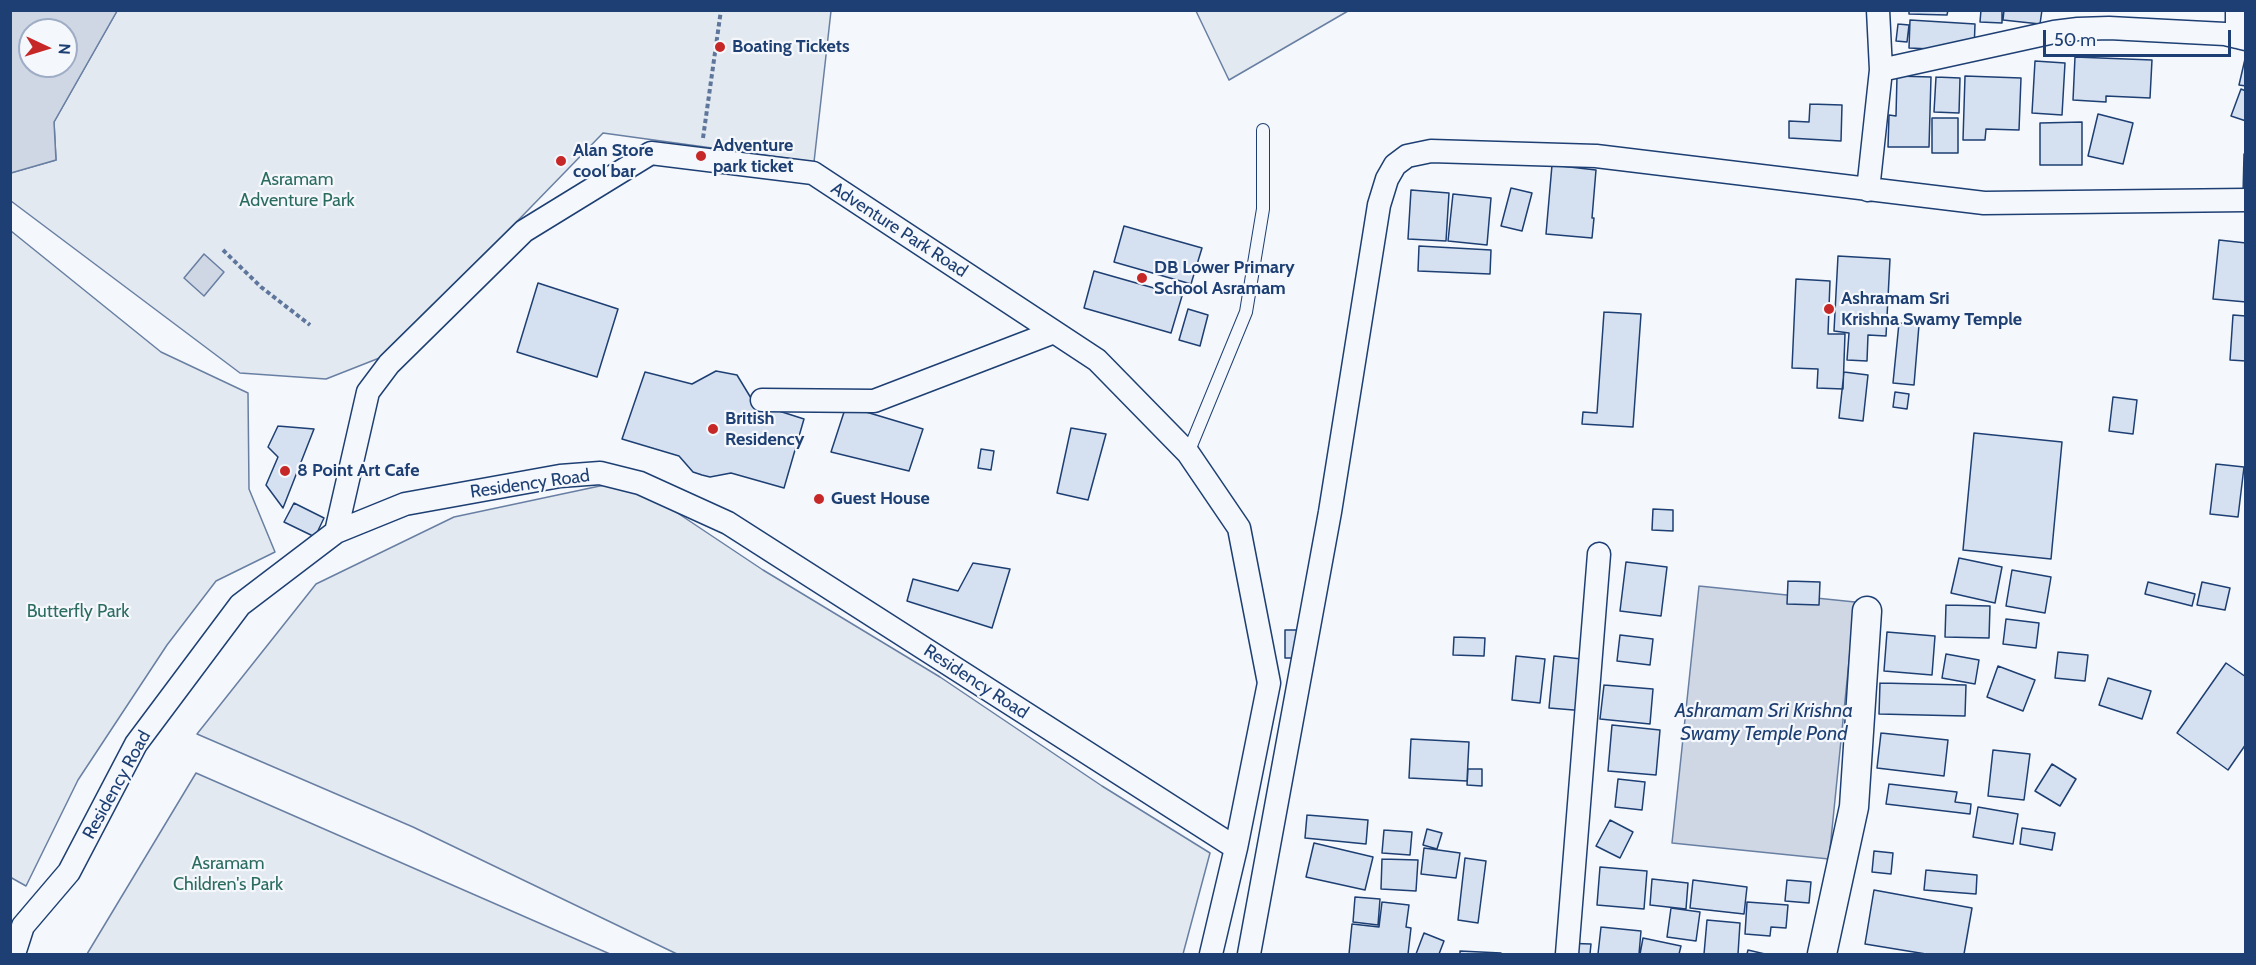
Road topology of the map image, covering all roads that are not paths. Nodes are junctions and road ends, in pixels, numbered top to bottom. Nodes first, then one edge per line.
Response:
1 (1878, 10) edge
2 (2237, 10) edge
3 (2108, 19) edge
4 (2241, 38) edge
5 (1881, 70) junction
6 (1263, 130) dead end
7 (1868, 190) junction
8 (2246, 200) edge
9 (1054, 332) junction
10 (762, 400) dead end
11 (1188, 453) junction
12 (336, 532) junction
13 (1599, 555) dead end
14 (1868, 610) dead end
15 (1236, 848) junction
16 (17, 922) edge
17 (14, 954) edge
18 (1212, 954) edge
19 (1249, 954) edge
20 (1567, 954) edge
21 (1822, 954) edge

1 - 5 street
2 - 4 street
3 - 4 street
3 - 5 street
5 - 7 street
6 - 11 lane
7 - 8 street
7 - 19 street
9 - 10 street
9 - 11 street, Adventure Park Road
9 - 12 street, Adventure Park Road
11 - 15 street, Adventure Park Road
12 - 15 street, Residency Road
12 - 16 street, Residency Road
13 - 20 street
14 - 21 street
15 - 18 street, Adventure Park Road
16 - 17 street, Residency Road

